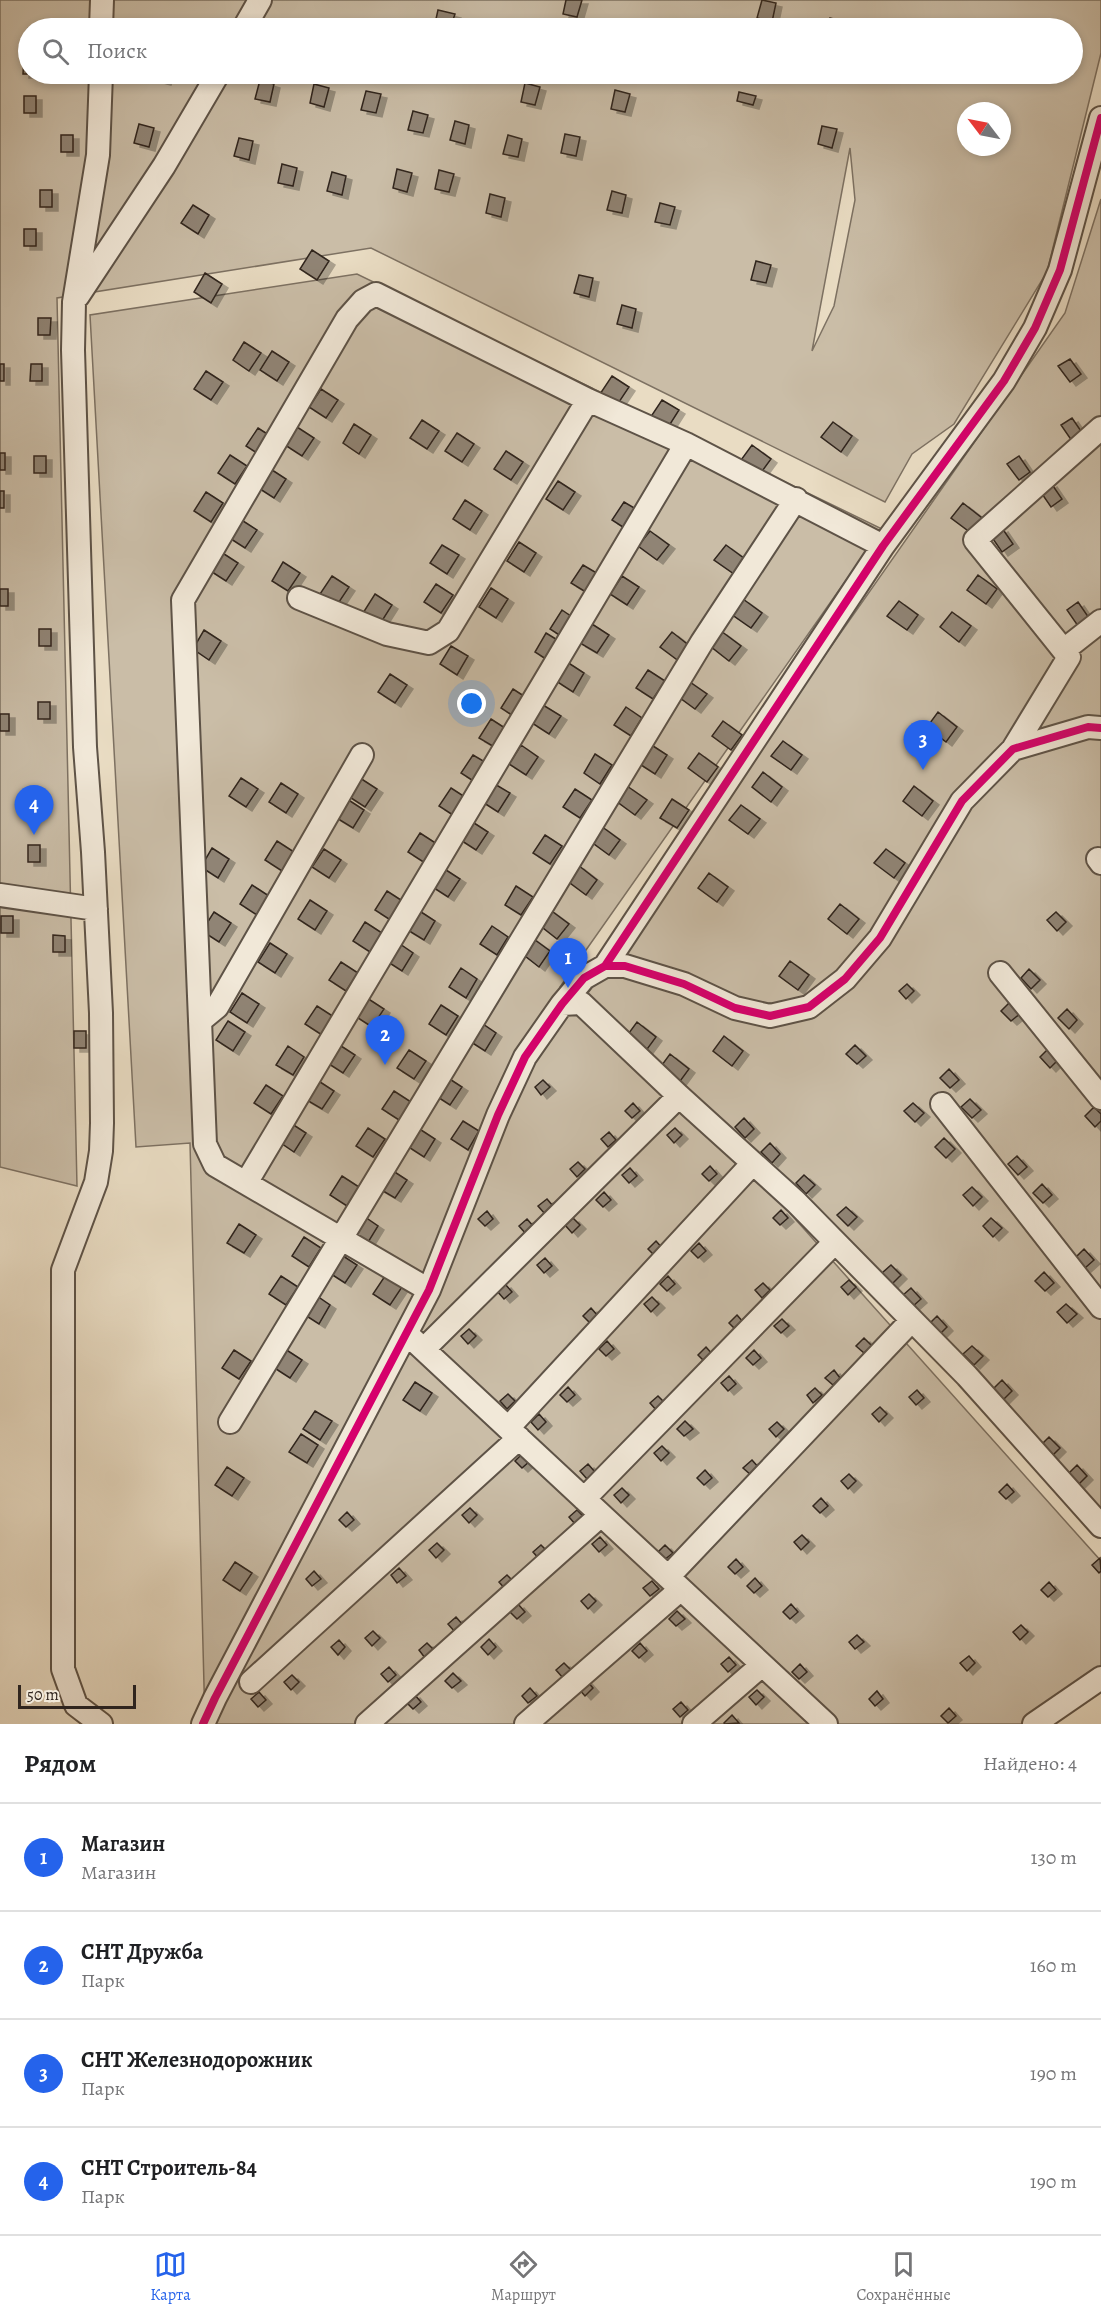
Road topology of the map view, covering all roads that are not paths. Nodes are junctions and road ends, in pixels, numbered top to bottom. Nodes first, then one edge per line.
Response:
1 (102, 0) edge
2 (260, 0) edge
3 (101, 18) edge
4 (250, 18) edge
5 (101, 84) edge
6 (212, 84) edge
7 (1101, 118) edge
8 (74, 302) junction
9 (588, 400) junction
10 (1101, 428) edge
11 (686, 444) junction
12 (796, 499) junction
13 (883, 546) junction
14 (299, 598) dead end
15 (1101, 621) edge
16 (1064, 650) junction
17 (1101, 728) edge
18 (1013, 748) junction
19 (363, 755) dead end
20 (0, 895) edge
21 (96, 909) junction
22 (604, 966) junction
23 (1000, 973) dead end
24 (562, 1004) junction
25 (200, 1021) junction
26 (679, 1096) junction
27 (1101, 1098) edge
28 (942, 1104) dead end
29 (753, 1163) junction
30 (246, 1183) junction
31 (340, 1238) junction
32 (835, 1242) junction
33 (429, 1290) junction
34 (1101, 1307) edge
35 (912, 1320) junction
36 (407, 1334) junction
37 (424, 1349) junction
38 (230, 1422) dead end
39 (513, 1433) junction
40 (584, 1499) junction
41 (601, 1515) junction
42 (1101, 1526) edge
43 (675, 1583) junction
44 (762, 1665) junction
45 (1101, 1678) edge
46 (252, 1682) dead end
47 (101, 1724) edge
48 (204, 1724) edge
49 (368, 1724) edge
50 (526, 1724) edge
51 (694, 1724) edge
52 (826, 1724) edge
53 (1034, 1724) edge

1 - 3 street
2 - 4 street
5 - 8 street
6 - 8 street
7 - 13 street
8 - 21 street
9 - 11 street
9 - 14 street
9 - 25 street
10 - 16 street
11 - 12 street
11 - 30 street
12 - 13 street
12 - 31 street
13 - 22 street
15 - 16 street
16 - 18 street
17 - 18 street
18 - 22 street
19 - 25 street
20 - 21 street
21 - 47 street
22 - 24 street
23 - 27 street
24 - 26 street
24 - 33 street
25 - 30 street
26 - 29 street
26 - 37 street
28 - 34 street
29 - 32 street
29 - 39 street
30 - 31 street
31 - 33 street
31 - 38 street
32 - 35 street
32 - 40 street
33 - 36 street
35 - 42 street
35 - 43 street
36 - 37 street
36 - 48 street
37 - 39 street
39 - 40 street
39 - 46 street
40 - 41 street
41 - 43 street
41 - 49 street
43 - 44 street
43 - 50 street
44 - 51 street
44 - 52 street
45 - 53 street

